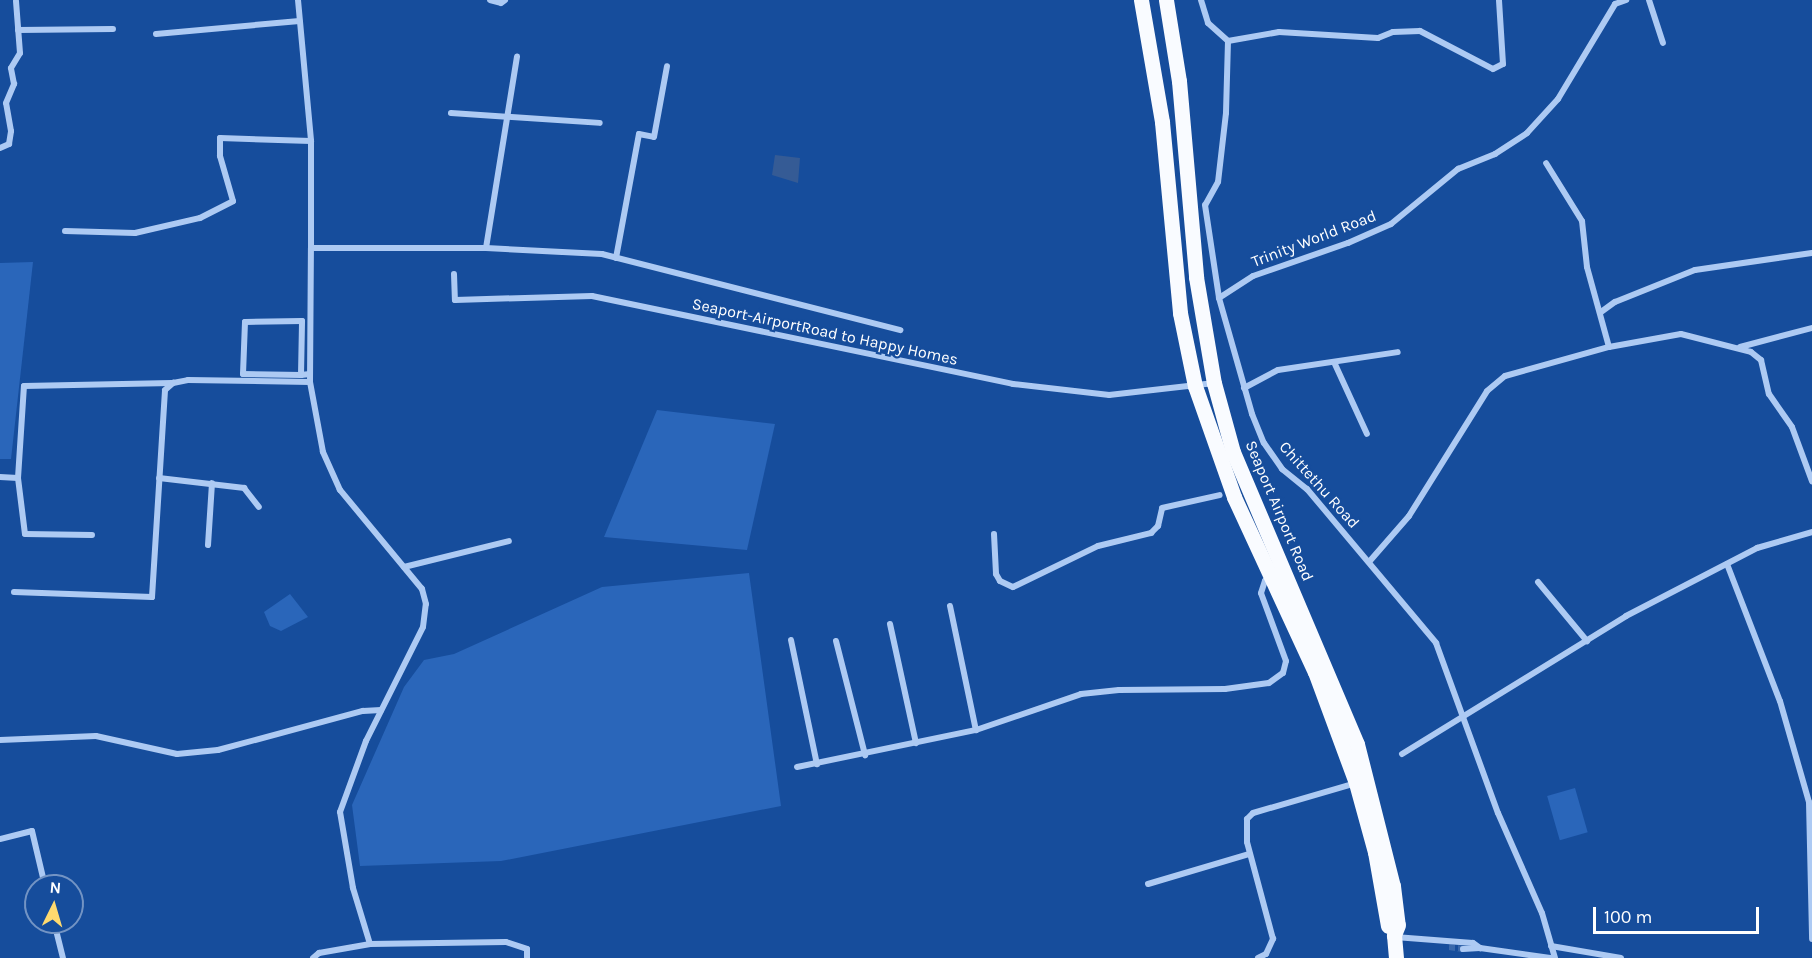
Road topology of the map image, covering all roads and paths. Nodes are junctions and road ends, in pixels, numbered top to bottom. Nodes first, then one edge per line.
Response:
1 (298, 0) edge
2 (490, 0) edge
3 (1141, 0) edge
4 (1166, 0) edge
5 (1201, 0) edge
6 (1499, 0) edge
7 (1626, 0) edge
8 (1649, 0) edge
9 (16, 1) edge
10 (503, 1) edge
11 (300, 21) junction
12 (113, 29) dead end
13 (18, 30) junction
14 (156, 34) dead end
15 (1227, 40) junction
16 (1663, 43) dead end
17 (517, 56) dead end
18 (667, 66) dead end
19 (451, 113) dead end
20 (507, 119) junction
21 (600, 123) dead end
22 (311, 141) junction
23 (0, 148) edge
24 (1546, 163) dead end
25 (1198, 205) junction
26 (1170, 206) junction
27 (65, 231) dead end
28 (312, 248) junction
29 (486, 248) junction
30 (1812, 254) edge
31 (616, 258) junction
32 (454, 274) dead end
33 (1219, 298) junction
34 (1600, 312) junction
35 (1812, 328) edge
36 (900, 330) dead end
37 (1609, 347) junction
38 (1740, 347) junction
39 (1398, 352) dead end
40 (1334, 362) junction
41 (310, 374) junction
42 (301, 375) junction
43 (310, 382) junction
44 (1214, 382) junction
45 (173, 383) junction
46 (1195, 386) junction
47 (1244, 388) junction
48 (1367, 434) dead end
49 (0, 477) edge
50 (18, 478) junction
51 (159, 478) junction
52 (1812, 481) edge
53 (212, 483) junction
54 (1220, 495) dead end
55 (259, 507) dead end
56 (1812, 532) edge
57 (994, 534) dead end
58 (92, 535) dead end
59 (509, 542) dead end
60 (208, 545) dead end
61 (1369, 562) junction
62 (1727, 564) junction
63 (404, 567) junction
64 (1278, 574) junction
65 (1538, 582) dead end
66 (14, 592) dead end
67 (950, 606) dead end
68 (890, 624) dead end
69 (791, 640) dead end
70 (836, 641) dead end
71 (1587, 641) junction
72 (381, 710) junction
73 (1462, 716) junction
74 (976, 730) junction
75 (0, 740) edge
76 (916, 743) junction
77 (1402, 754) dead end
78 (865, 755) junction
79 (817, 764) junction
80 (797, 767) dead end
81 (1362, 781) junction
82 (0, 839) edge
83 (1250, 855) junction
84 (42, 874) edge
85 (1148, 884) dead end
86 (57, 934) edge
87 (1394, 936) junction
88 (1812, 939) edge
89 (1440, 943) junction
90 (370, 944) junction
91 (1551, 946) junction
92 (1449, 947) tunnel mouth
93 (1480, 948) junction
94 (1463, 949) tunnel mouth
95 (63, 958) edge
96 (313, 958) edge
97 (527, 958) edge
98 (1258, 958) edge
99 (1396, 958) edge
100 (1550, 958) edge
101 (1555, 958) edge
102 (1621, 958) edge

1 - 11 street
2 - 10 street
3 - 26 main road
4 - 25 main road, Seaport Airport Road
5 - 15 street
6 - 15 street
7 - 33 street, Trinity World Road
8 - 16 street
9 - 13 street
11 - 14 street
11 - 22 street
12 - 13 street
13 - 23 street
15 - 25 street
17 - 20 street
18 - 31 street
19 - 20 street
20 - 21 street
20 - 29 street
22 - 27 street
22 - 28 street
24 - 34 street
25 - 26 main road
25 - 33 street, Chittethu Road
25 - 44 main road, Seaport Airport Road
26 - 46 main road
28 - 29 street
28 - 41 street
29 - 31 street
30 - 34 street
31 - 36 street
32 - 46 street, Seaport-AirportRoad to Happy Homes
33 - 47 street, Chittethu Road
34 - 37 street
35 - 38 street
37 - 38 street
37 - 61 street
38 - 52 street
39 - 40 street
40 - 47 street
40 - 48 street
41 - 42 street
41 - 43 street
42 - 42 street
43 - 45 street
43 - 63 street
44 - 46 street, Seaport-AirportRoad to Happy Homes
44 - 64 main road, Seaport Airport Road
45 - 50 street
45 - 51 street
46 - 64 main road
47 - 61 street, Chittethu Road
49 - 50 street
50 - 58 street
51 - 53 street
51 - 66 street
53 - 55 street
53 - 60 street
54 - 57 street
56 - 62 street
59 - 63 street
61 - 73 street, Chittethu Road
62 - 71 street
62 - 88 street
63 - 72 street
64 - 74 street
64 - 81 main road, Seaport Airport Road
65 - 71 street
67 - 74 street
68 - 76 street
69 - 79 street
70 - 78 street
71 - 73 street
72 - 75 street
72 - 90 street
73 - 77 street
73 - 91 street, Chittethu Road
74 - 76 street
76 - 78 street
78 - 79 street
79 - 80 street
81 - 83 street
81 - 87 main road
81 - 87 main road, Seaport Airport Road
82 - 84 street
83 - 85 street
83 - 98 street
86 - 95 street
87 - 89 street
87 - 99 main road
89 - 92 street
89 - 93 street
90 - 96 street
90 - 97 street
91 - 101 street, Chittethu Road
91 - 102 street
93 - 94 street
93 - 100 street

